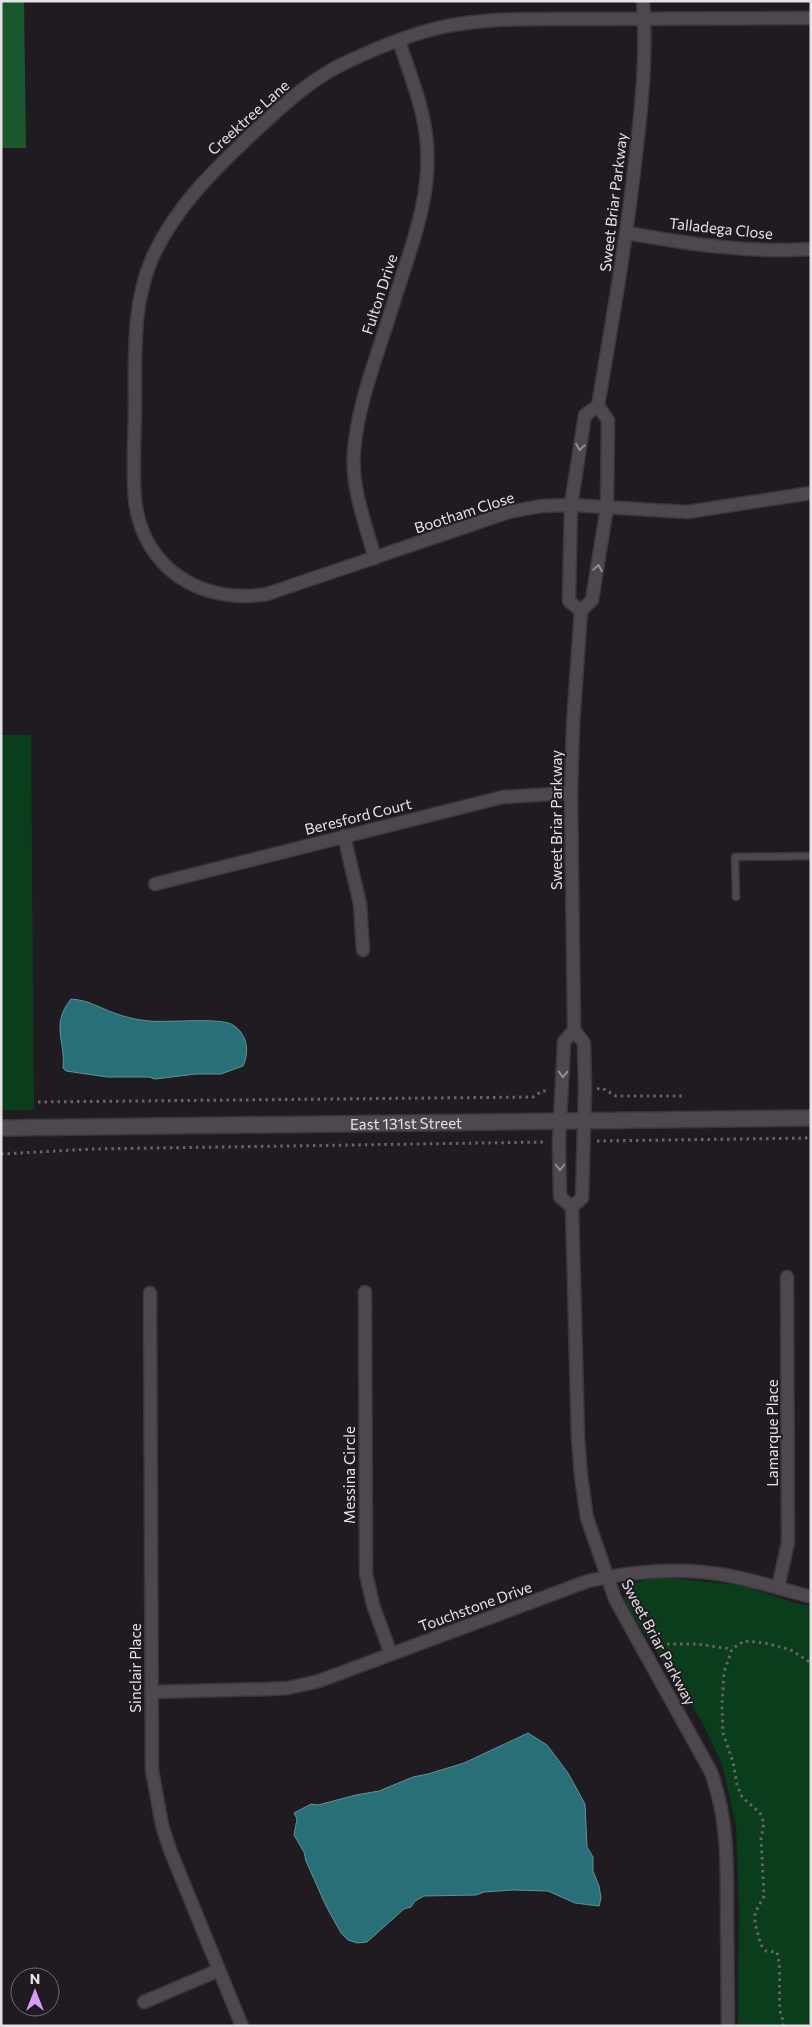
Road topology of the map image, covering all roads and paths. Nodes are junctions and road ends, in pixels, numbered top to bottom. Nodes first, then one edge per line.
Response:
1 (643, 1) edge
2 (644, 18) junction
3 (811, 18) edge
4 (400, 40) junction
5 (628, 233) junction
6 (811, 249) edge
7 (598, 406) junction
8 (811, 493) edge
9 (571, 505) junction
10 (607, 507) junction
11 (375, 558) junction
12 (195, 586) joint
13 (580, 611) junction
14 (571, 793) junction
15 (344, 836) junction
16 (811, 856) edge
17 (155, 884) dead end
18 (736, 897) dead end
19 (362, 950) dead end
20 (574, 1030) junction
21 (602, 1088) dead end
22 (542, 1091) dead end
23 (684, 1096) dead end
24 (38, 1102) dead end
25 (811, 1118) edge
26 (561, 1121) junction
27 (583, 1121) junction
28 (1, 1128) edge
29 (811, 1138) edge
30 (582, 1141) junction
31 (559, 1142) junction
32 (1, 1154) edge
33 (572, 1207) junction
34 (787, 1277) dead end
35 (365, 1292) dead end
36 (150, 1293) dead end
37 (607, 1577) junction
38 (778, 1588) junction
39 (811, 1597) edge
40 (639, 1643) junction
41 (732, 1650) junction
42 (392, 1654) junction
43 (811, 1663) edge
44 (151, 1692) junction
45 (219, 1970) junction
46 (144, 2002) dead end
47 (242, 2026) edge
48 (728, 2026) edge
49 (783, 2026) edge

1 - 2 street, Sweet Briar Parkway
2 - 3 street, Creektree Lane
2 - 4 street, Creektree Lane
2 - 5 street, Sweet Briar Parkway
4 - 11 street, Fulton Drive
4 - 12 street, Creektree Lane
5 - 6 street, Talladega Close
5 - 7 street, Sweet Briar Parkway
7 -> 9 street, Sweet Briar Parkway
7 - 10 street
8 - 10 street, Bootham Close
9 - 10 street, Bootham Close
9 - 11 street, Bootham Close
9 - 13 street, Sweet Briar Parkway
13 -> 10 street
11 - 12 street, Bootham Close
13 - 14 street, Sweet Briar Parkway
14 - 15 street, Beresford Court
14 - 20 street, Sweet Briar Parkway
15 - 17 street, Beresford Court
15 - 19 street
16 - 18 lane
20 -> 26 street, Sweet Briar Parkway
20 - 27 street, Sweet Briar Parkway
21 - 23 path
22 - 24 path
25 - 27 street, East 131st Street
26 - 27 street, East 131st Street
26 - 28 street, East 131st Street
26 - 31 street, Sweet Briar Parkway
27 - 30 street, Sweet Briar Parkway
29 - 30 path
30 - 33 street, Sweet Briar Parkway
31 - 32 path
31 -> 33 street, Sweet Briar Parkway
33 - 37 street, Sweet Briar Parkway
34 - 38 street, Lamarque Place
35 - 42 street, Messina Circle
36 - 44 street, Sinclair Place
37 - 38 street, Touchstone Drive
37 - 40 street, Sweet Briar Parkway
37 - 42 street, Touchstone Drive
38 - 39 street, Touchstone Drive
40 - 41 path
40 - 48 street, Sweet Briar Parkway
41 - 43 path
41 - 49 path
42 - 44 street, Touchstone Drive
44 - 45 street, Sinclair Place
45 - 46 street
45 - 47 street, Sinclair Place

